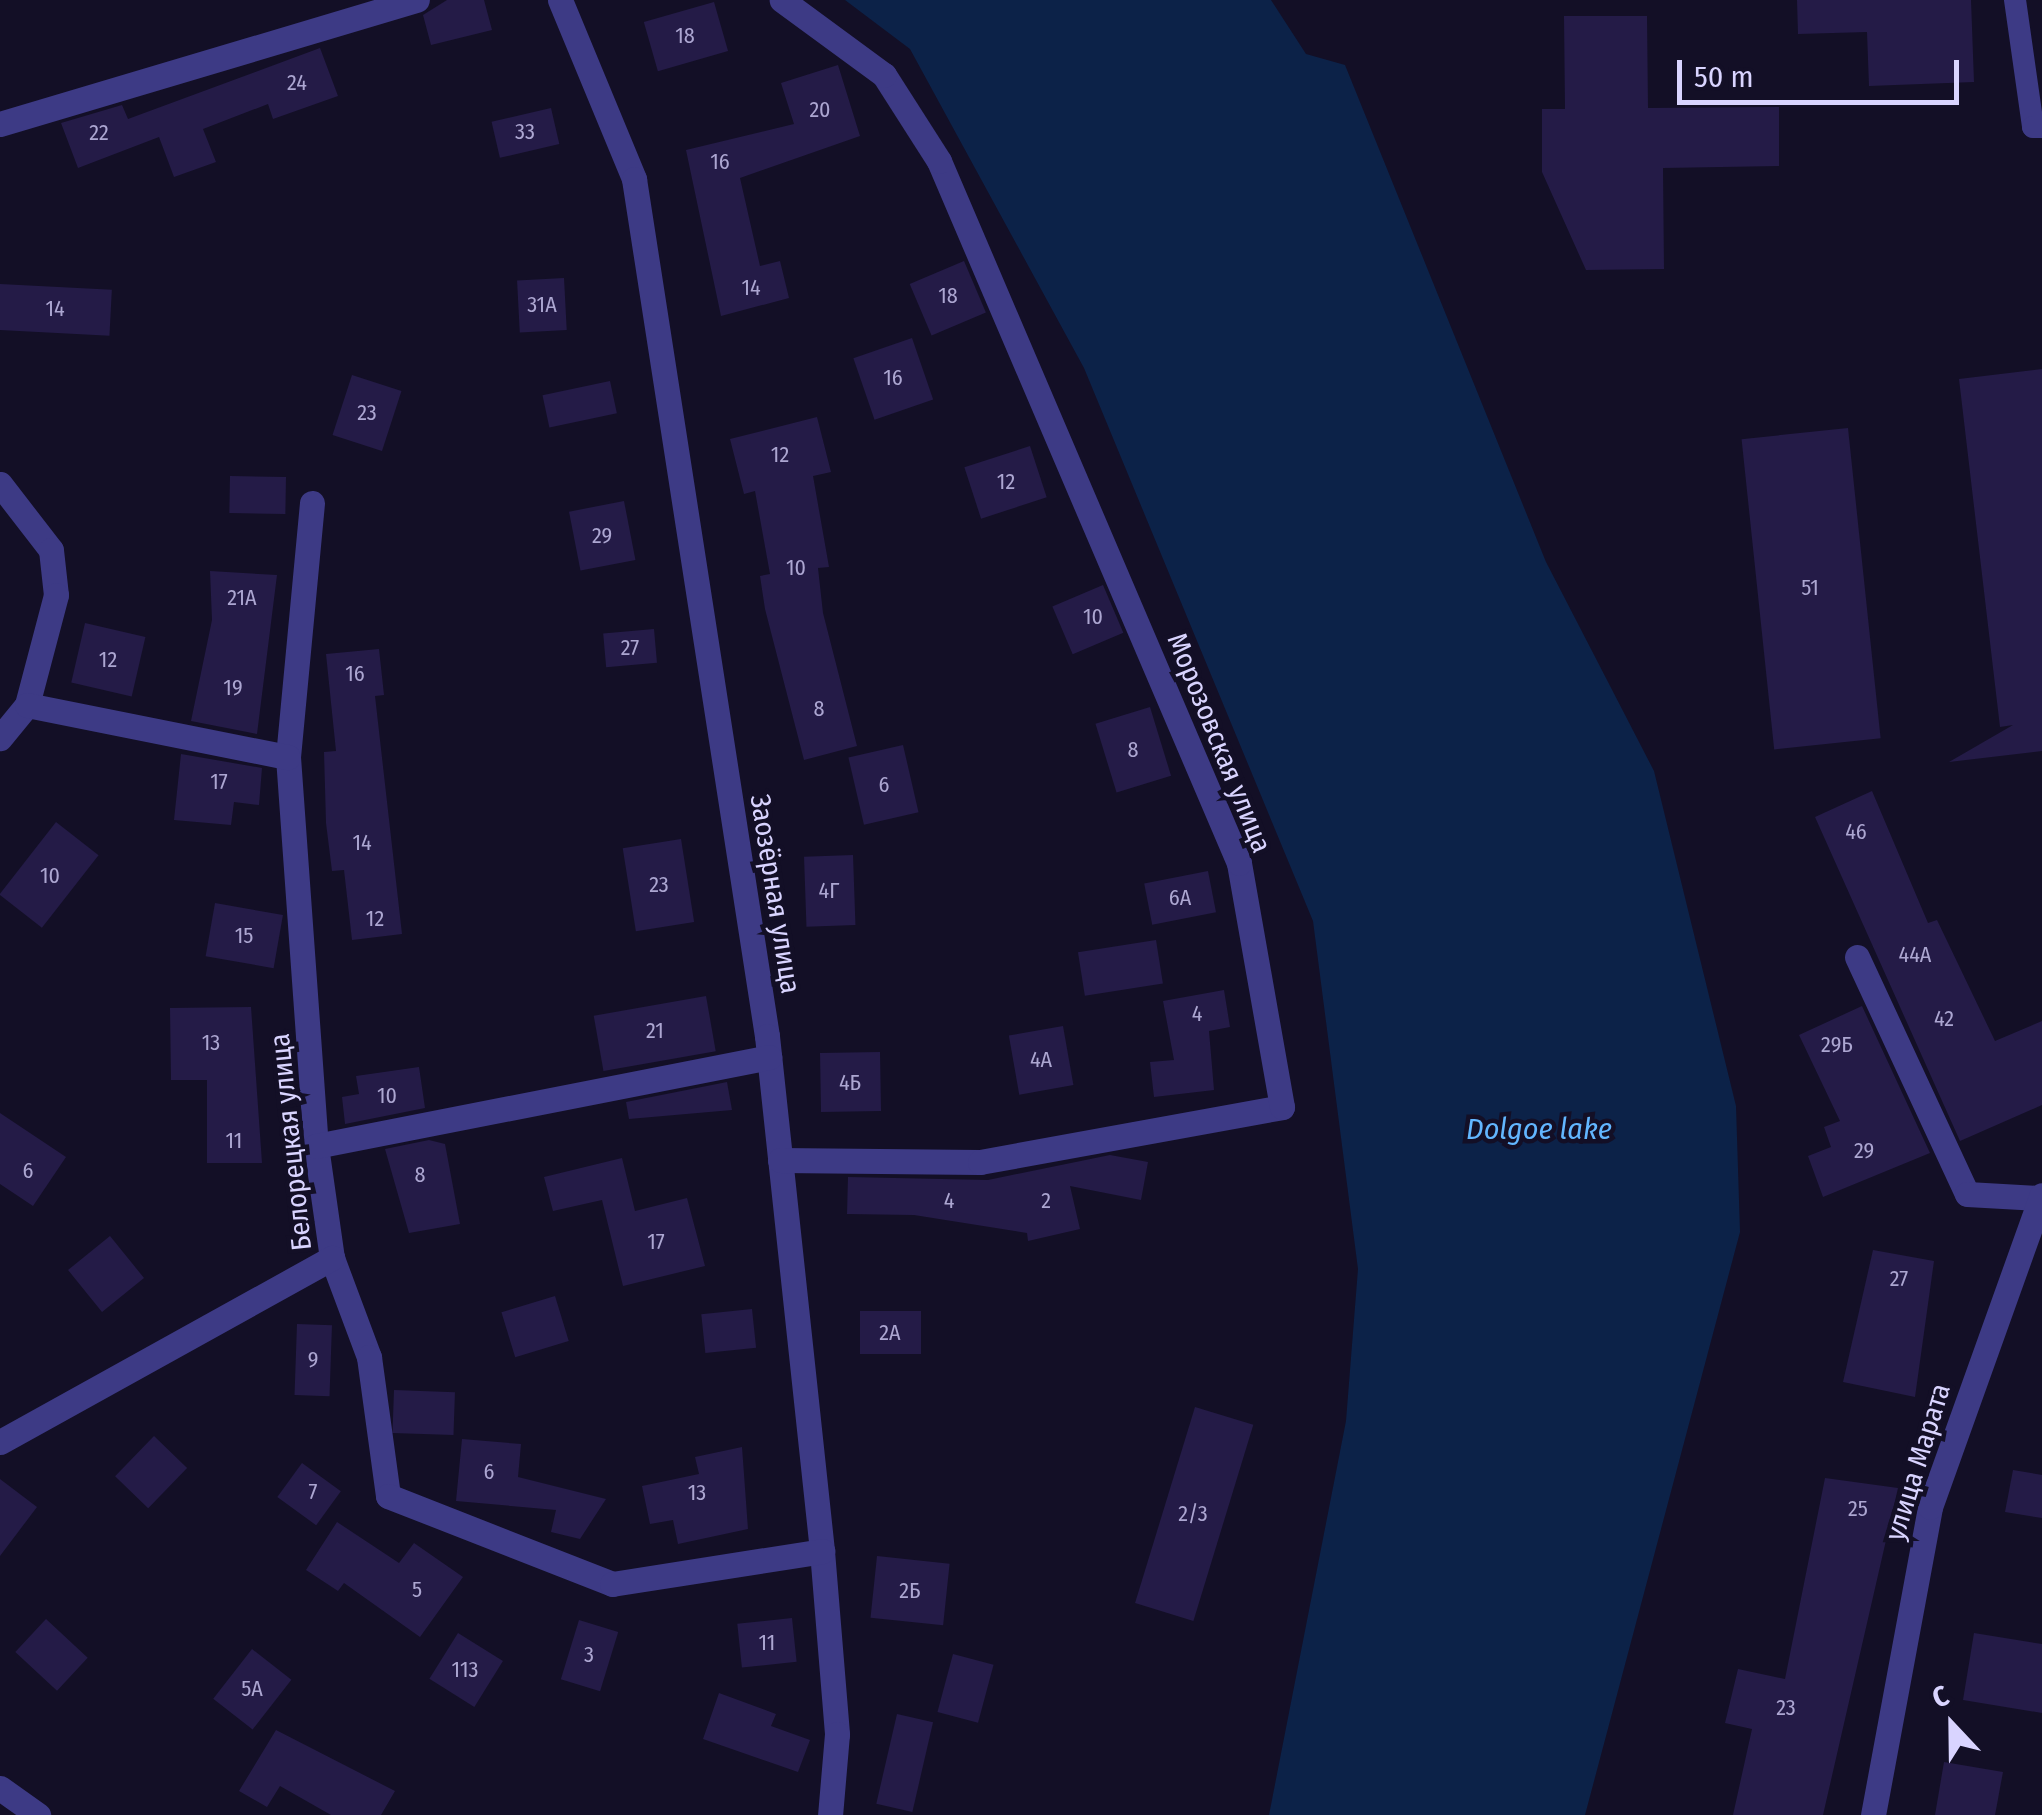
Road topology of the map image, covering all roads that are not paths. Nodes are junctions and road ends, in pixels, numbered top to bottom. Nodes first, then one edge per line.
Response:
1 (418, 0) edge
2 (560, 0) edge
3 (782, 0) edge
4 (2015, 0) edge
5 (0, 124) edge
6 (2042, 127) edge
7 (0, 484) edge
8 (312, 502) dead end
9 (27, 705) junction
10 (0, 738) edge
11 (288, 757) junction
12 (1857, 957) dead end
13 (769, 1057) junction
14 (316, 1146) junction
15 (780, 1160) junction
16 (2040, 1197) edge
17 (332, 1258) junction
18 (0, 1442) edge
19 (822, 1551) junction
20 (0, 1788) edge
21 (38, 1815) edge
22 (830, 1815) edge
23 (1873, 1815) edge

1 - 5 street
2 - 13 street, Заозёрная улица
3 - 15 street, Морозовская улица
4 - 6 lane
7 - 9 street
8 - 11 street, Белорецкая улица
9 - 10 street
9 - 11 street
11 - 14 street, Белорецкая улица
12 - 16 street
13 - 14 street
13 - 15 street, Заозёрная улица
14 - 17 street, Белорецкая улица
15 - 19 street, Заозёрная улица
16 - 23 street, улица Марата
17 - 18 street
17 - 19 street, Белорецкая улица
19 - 22 street, Заозёрная улица
20 - 21 street

